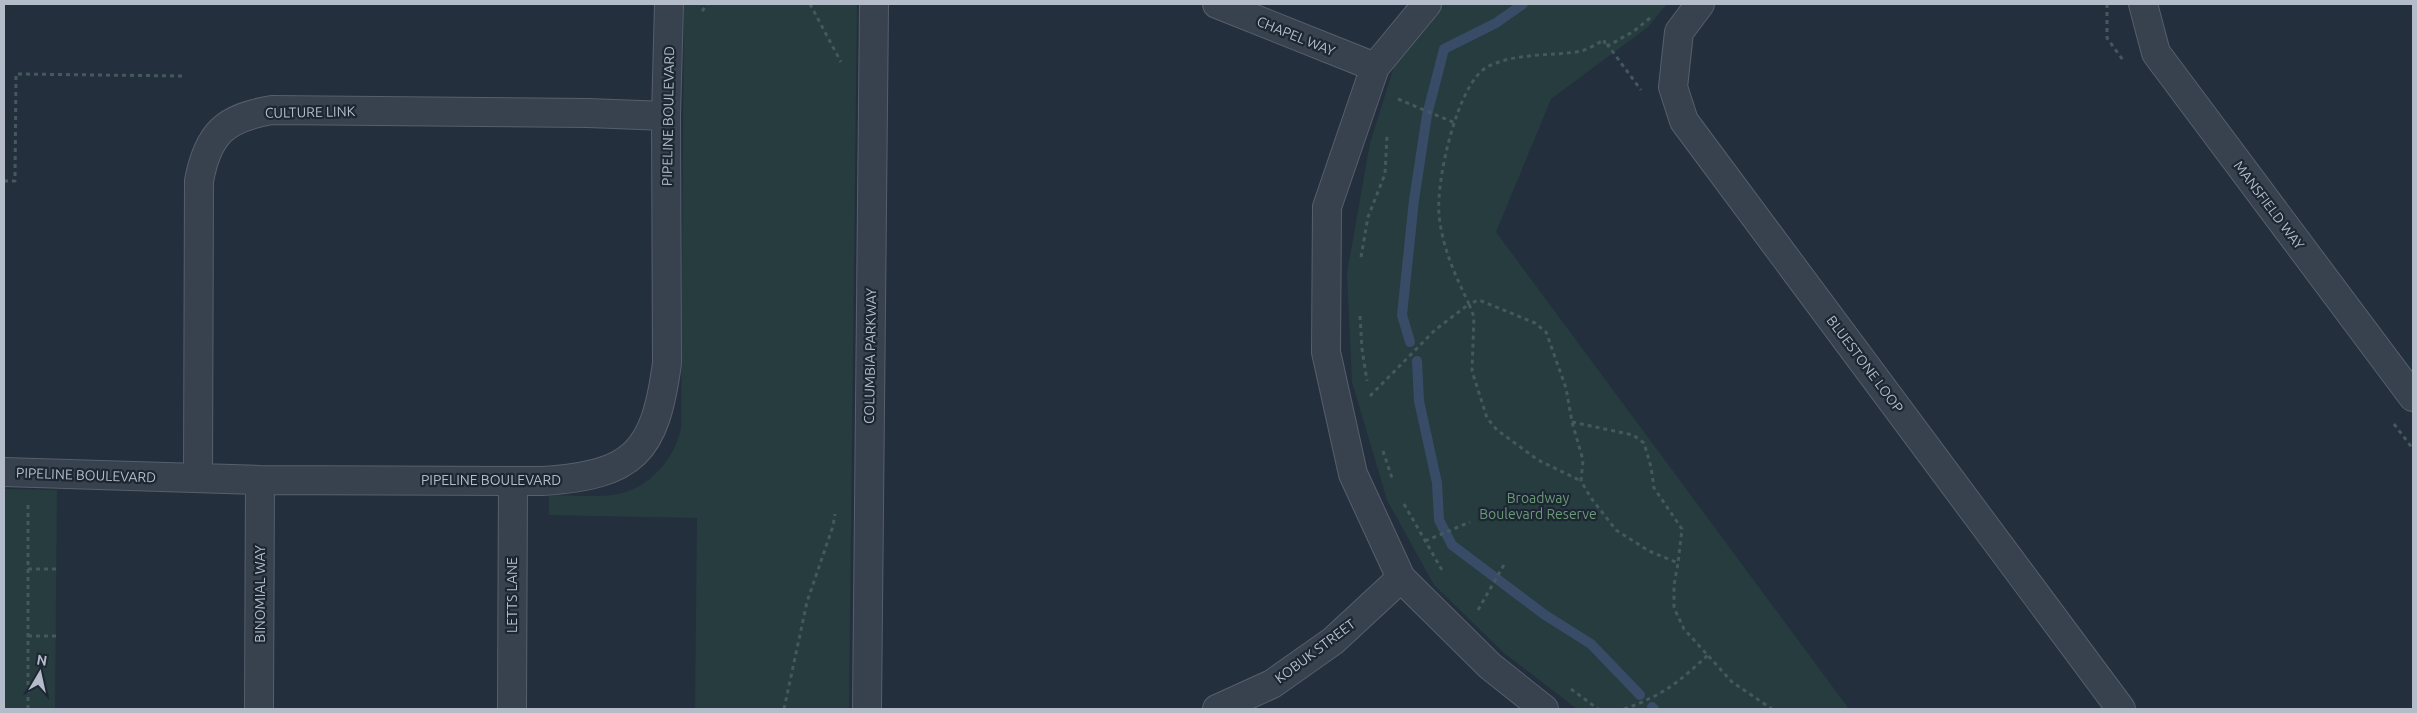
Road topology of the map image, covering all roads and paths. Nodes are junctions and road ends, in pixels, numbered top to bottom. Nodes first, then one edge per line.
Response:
1 (669, 4) edge
2 (810, 4) edge
3 (874, 4) edge
4 (1217, 4) edge
5 (1427, 4) edge
6 (1700, 4) edge
7 (2143, 4) edge
8 (1653, 15) dead end
9 (843, 67) dead end
10 (1375, 67) junction
11 (183, 76) dead end
12 (1403, 102) dead end
13 (666, 116) junction
14 (1455, 122) junction
15 (1388, 133) dead end
16 (4, 181) edge
17 (1360, 264) dead end
18 (1468, 304) junction
19 (1360, 312) dead end
20 (1370, 396) junction
21 (2413, 397) edge
22 (1372, 405) dead end
23 (1572, 422) junction
24 (1381, 448) dead end
25 (4, 472) edge
26 (198, 478) junction
27 (260, 480) junction
28 (513, 481) junction
29 (1393, 481) dead end
30 (1581, 481) junction
31 (1401, 498) dead end
32 (28, 503) dead end
33 (836, 507) dead end
34 (1470, 522) dead end
35 (1425, 542) junction
36 (1505, 563) dead end
37 (1678, 563) junction
38 (28, 569) junction
39 (57, 569) dead end
40 (1443, 573) dead end
41 (1401, 578) junction
42 (1471, 606) dead end
43 (28, 636) junction
44 (56, 636) dead end
45 (1708, 655) junction
46 (1566, 686) dead end
47 (28, 709) edge
48 (259, 709) edge
49 (512, 709) edge
50 (784, 709) edge
51 (866, 709) edge
52 (1217, 709) edge
53 (1544, 709) edge
54 (1598, 709) edge
55 (1624, 709) edge
56 (1772, 709) edge
57 (2121, 709) edge

1 - 13 street, PIPELINE BOULEVARD
2 - 9 path
3 - 51 street, COLUMBIA PARKWAY
4 - 10 street, CHAPEL WAY
5 - 10 street
6 - 57 street, BLUESTONE LOOP
7 - 21 street, MANSFIELD WAY
8 - 14 path
10 - 41 street
11 - 16 path
12 - 14 path
13 - 26 street, CULTURE LINK
13 - 28 street, PIPELINE BOULEVARD
14 - 18 path
15 - 17 path
18 - 20 path
18 - 23 path
18 - 30 path
19 - 20 path
20 - 22 path
23 - 30 path
23 - 37 path
24 - 29 path
25 - 26 street, PIPELINE BOULEVARD
26 - 27 street, PIPELINE BOULEVARD
27 - 28 street, PIPELINE BOULEVARD
27 - 48 street, BINOMIAL WAY
28 - 49 street, LETTS LANE
30 - 37 path
31 - 35 path
32 - 38 path
33 - 50 path
34 - 35 path
35 - 40 path
36 - 42 path
37 - 45 path
38 - 39 path
38 - 43 path
41 - 52 street, KOBUK STREET
41 - 53 street
43 - 44 path
43 - 47 path
45 - 55 path
45 - 56 path
46 - 54 path

